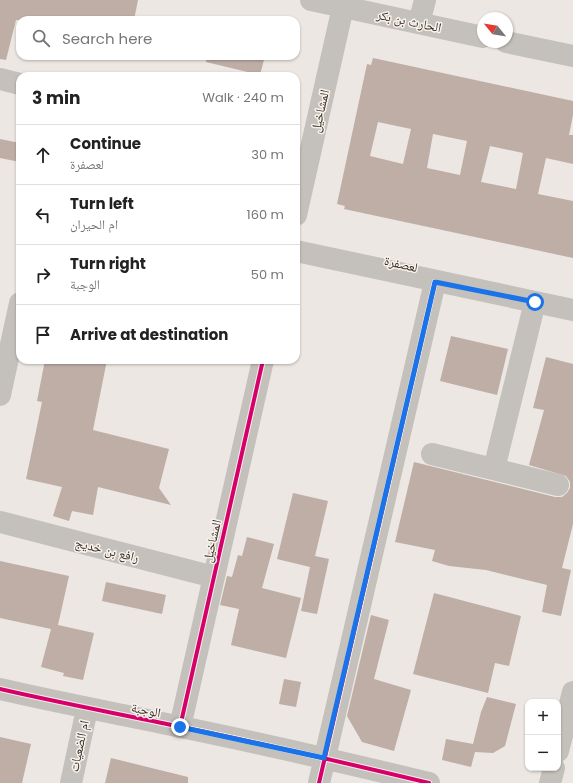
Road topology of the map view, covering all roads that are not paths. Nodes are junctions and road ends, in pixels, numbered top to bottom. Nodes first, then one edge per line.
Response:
1 (311, 0) edge
2 (425, 0) edge
3 (343, 7) junction
4 (419, 23) junction
5 (477, 36) edge
6 (513, 43) edge
7 (573, 56) edge
8 (0, 79) edge
9 (16, 83) edge
10 (300, 197) edge
11 (300, 251) edge
12 (435, 282) junction
13 (535, 302) junction
14 (573, 310) edge
15 (16, 322) edge
16 (262, 364) edge
17 (0, 396) edge
18 (432, 454) dead end
19 (494, 469) junction
20 (558, 485) dead end
21 (0, 522) edge
22 (214, 577) junction
23 (0, 689) edge
24 (573, 692) edge
25 (87, 709) junction
26 (180, 727) junction
27 (561, 739) edge
28 (324, 758) junction
29 (553, 771) edge
30 (71, 783) edge
31 (319, 783) edge
32 (429, 783) edge
33 (550, 783) edge

1 - 3 street, الحارث بن بكر
2 - 4 street
3 - 4 street, الحارث بن بكر
3 - 10 street, المشاخيل
4 - 5 street, الحارث بن بكر
6 - 7 street
8 - 9 street
11 - 12 street, لعصفرة
12 - 13 street, لعصفرة
12 - 28 street
13 - 14 street, لعصفرة
13 - 19 street
15 - 17 street
16 - 22 street, المشاخيل
18 - 19 street
19 - 20 street
21 - 22 street, رافع بن خديج
22 - 26 street, المشاخيل
23 - 25 street, الوجبة
24 - 27 street
25 - 26 street, الوجبة
25 - 30 street, ام الضعيات
26 - 28 street, الوجبة
28 - 31 street
28 - 32 street, الوجبة
29 - 33 street

